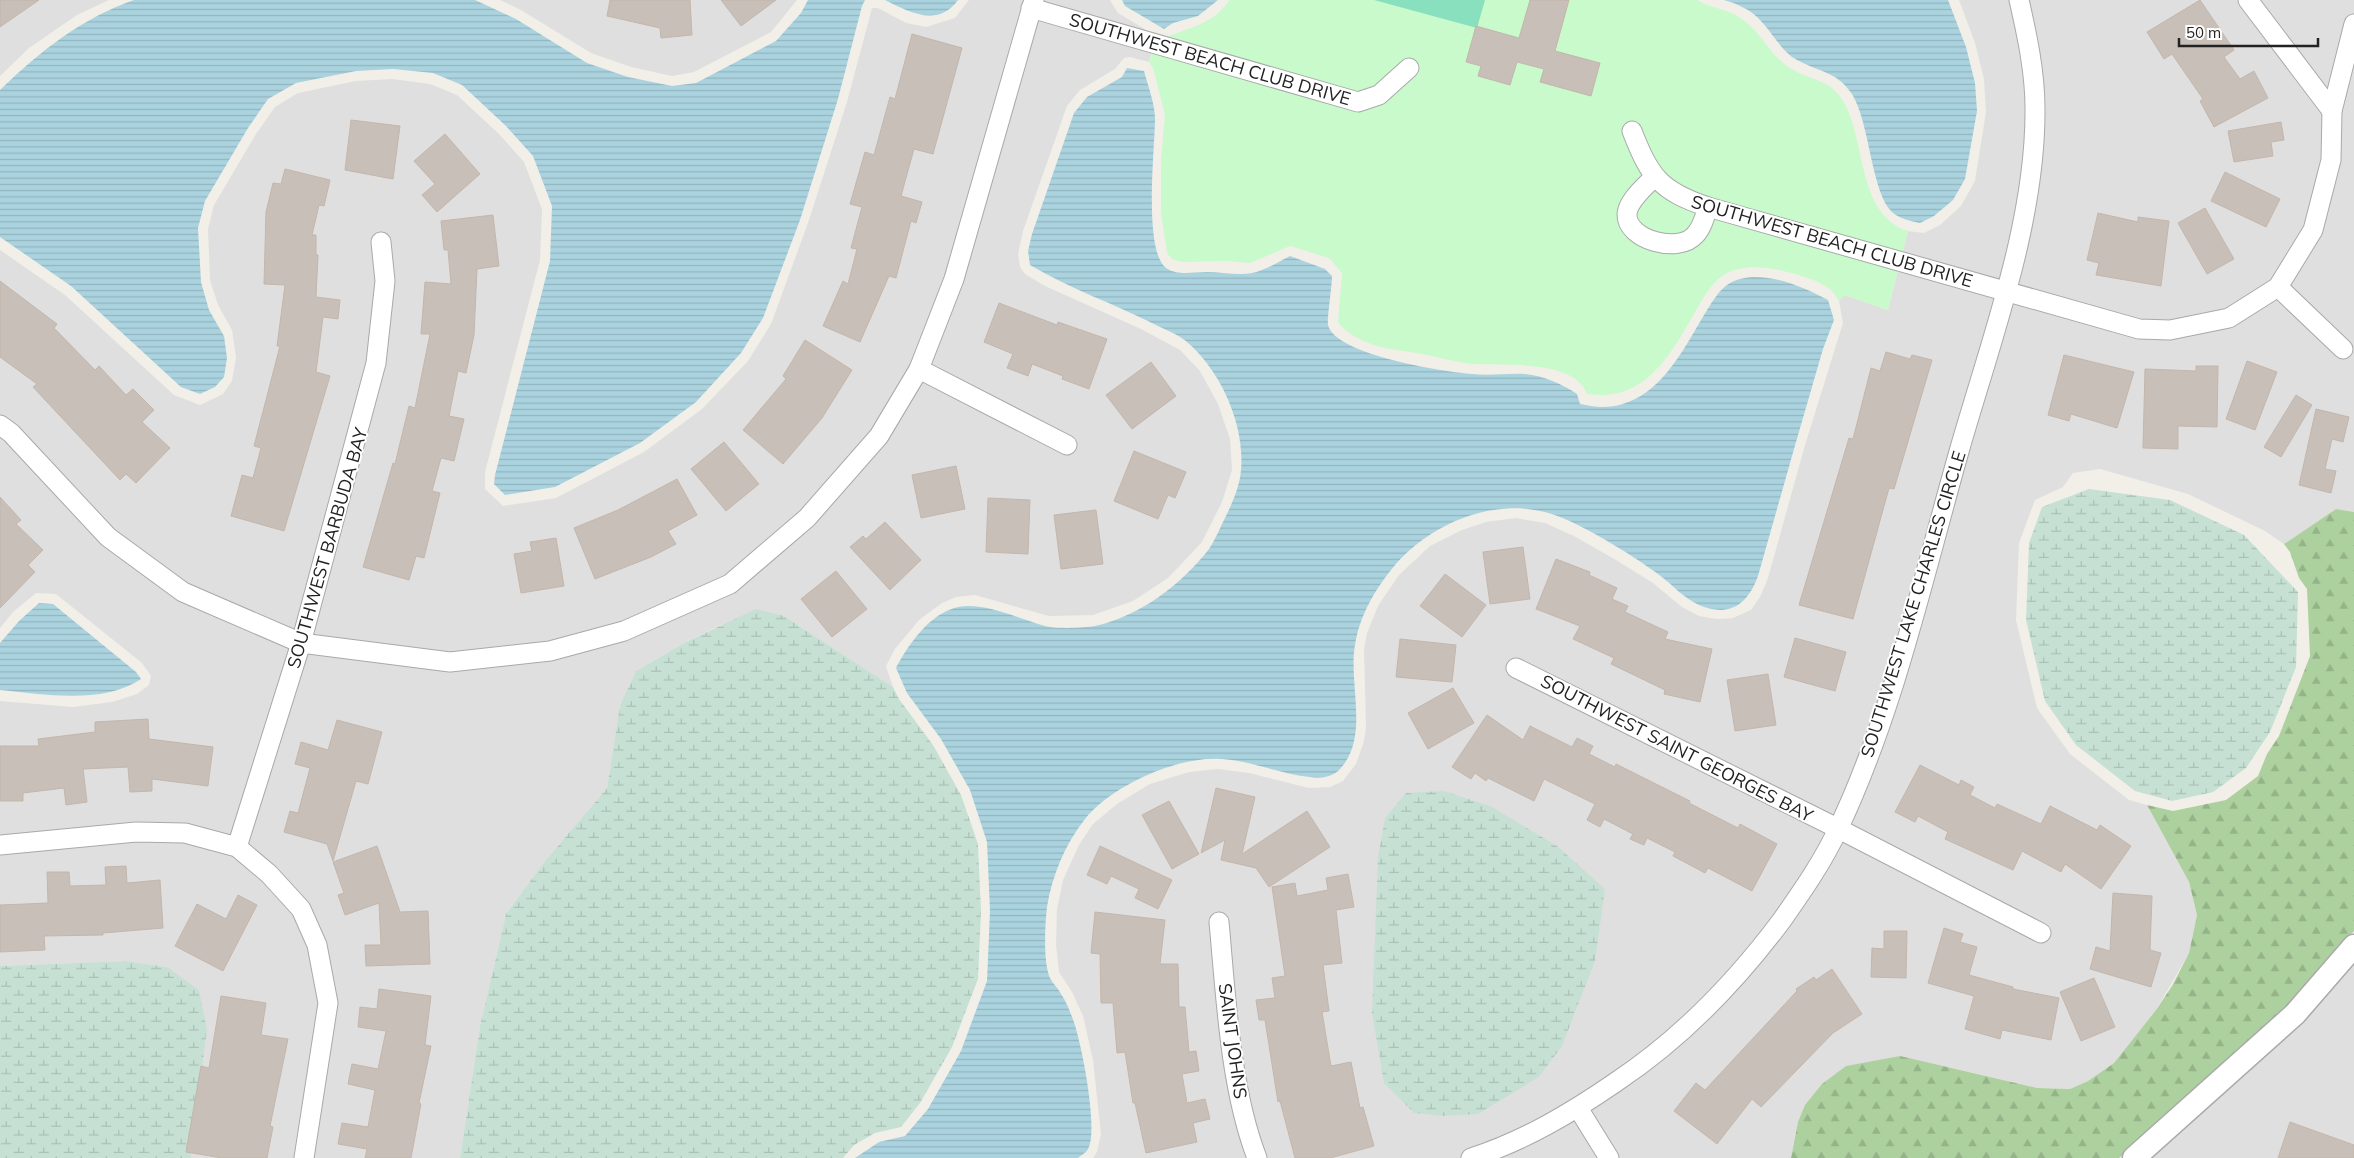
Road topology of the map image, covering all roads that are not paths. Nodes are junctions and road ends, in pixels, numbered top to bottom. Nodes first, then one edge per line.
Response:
1 (2019, 0) edge
2 (2248, 0) edge
3 (1033, 4) edge
4 (2354, 24) edge
5 (1409, 68) dead end
6 (2332, 111) junction
7 (1632, 132) dead end
8 (1654, 176) junction
9 (1708, 207) junction
10 (382, 242) dead end
11 (2278, 287) junction
12 (2005, 291) junction
13 (2344, 349) dead end
14 (919, 369) junction
15 (0, 425) edge
16 (1067, 445) dead end
17 (301, 643) junction
18 (1516, 668) dead end
19 (1838, 829) junction
20 (0, 845) edge
21 (237, 847) junction
22 (1219, 922) dead end
23 (2041, 933) dead end
24 (2354, 946) edge
25 (1578, 1108) junction
26 (304, 1158) edge
27 (1257, 1158) edge
28 (1471, 1158) edge
29 (1609, 1158) edge
30 (2134, 1158) edge

1 - 12 street, SOUTHWEST LAKE CHARLES CIRCLE
2 - 6 street
3 - 5 street, SOUTHWEST BEACH CLUB DRIVE
3 - 14 street
4 - 6 street
6 - 11 street
7 - 8 street, SOUTHWEST BEACH CLUB DRIVE
8 - 9 street, SOUTHWEST BEACH CLUB DRIVE
8 - 9 street
9 - 12 street, SOUTHWEST BEACH CLUB DRIVE
10 - 17 street, SOUTHWEST BARBUDA BAY
11 - 12 street, SOUTHWEST BEACH CLUB DRIVE
11 - 13 street
12 - 19 street, SOUTHWEST LAKE CHARLES CIRCLE
14 - 16 street
14 - 17 street
15 - 17 street
17 - 21 street, SOUTHWEST BARBUDA BAY
18 - 19 street, SOUTHWEST SAINT GEORGES BAY
19 - 23 street, SOUTHWEST SAINT GEORGES BAY
19 - 25 street, SOUTHWEST LAKE CHARLES CIRCLE
20 - 21 street
21 - 26 street
22 - 27 street, SAINT JOHNS
24 - 30 street
25 - 28 street, SOUTHWEST LAKE CHARLES CIRCLE
25 - 29 street

